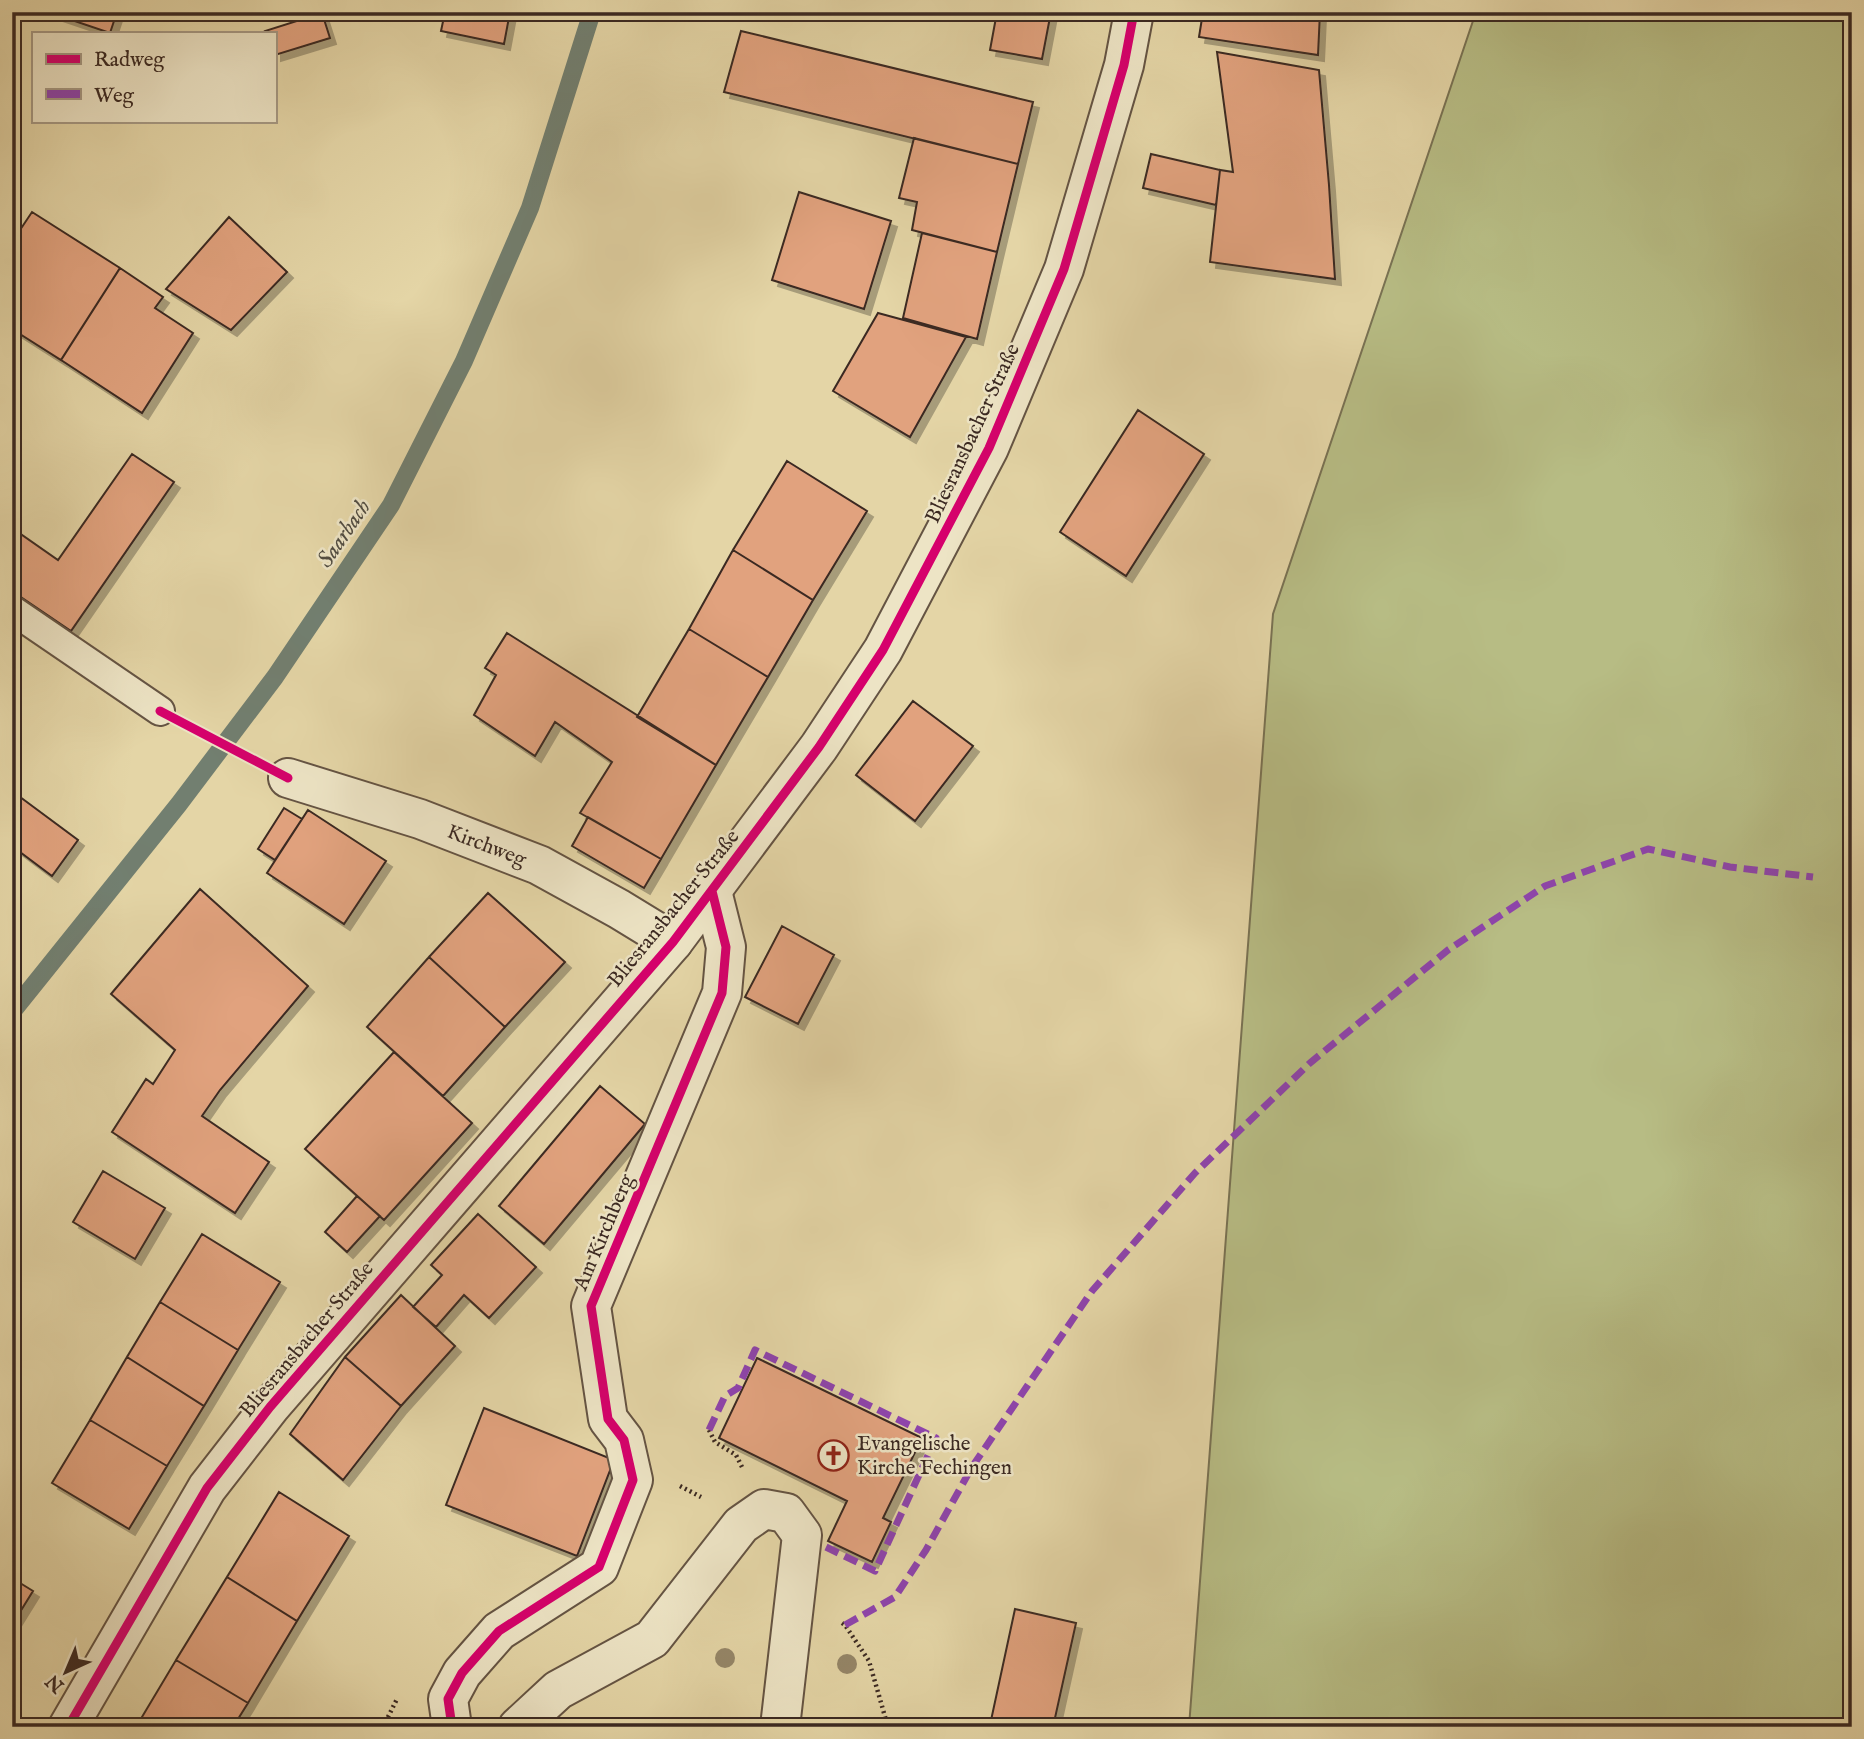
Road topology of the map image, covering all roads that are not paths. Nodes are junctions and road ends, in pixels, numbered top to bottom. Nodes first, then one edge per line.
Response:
1 (1134, 12) edge
2 (12, 610) edge
3 (160, 711) dead end
4 (288, 778) dead end
5 (712, 891) junction
6 (673, 942) junction
7 (68, 1727) edge
8 (452, 1727) edge
9 (518, 1727) edge
10 (780, 1727) edge

1 - 5 street, Bliesransbacher Straße
2 - 3 lane
4 - 6 street, Kirchweg
5 - 6 street, Bliesransbacher Straße
5 - 8 street, Am Kirchberg
6 - 7 street, Bliesransbacher Straße
9 - 10 street

